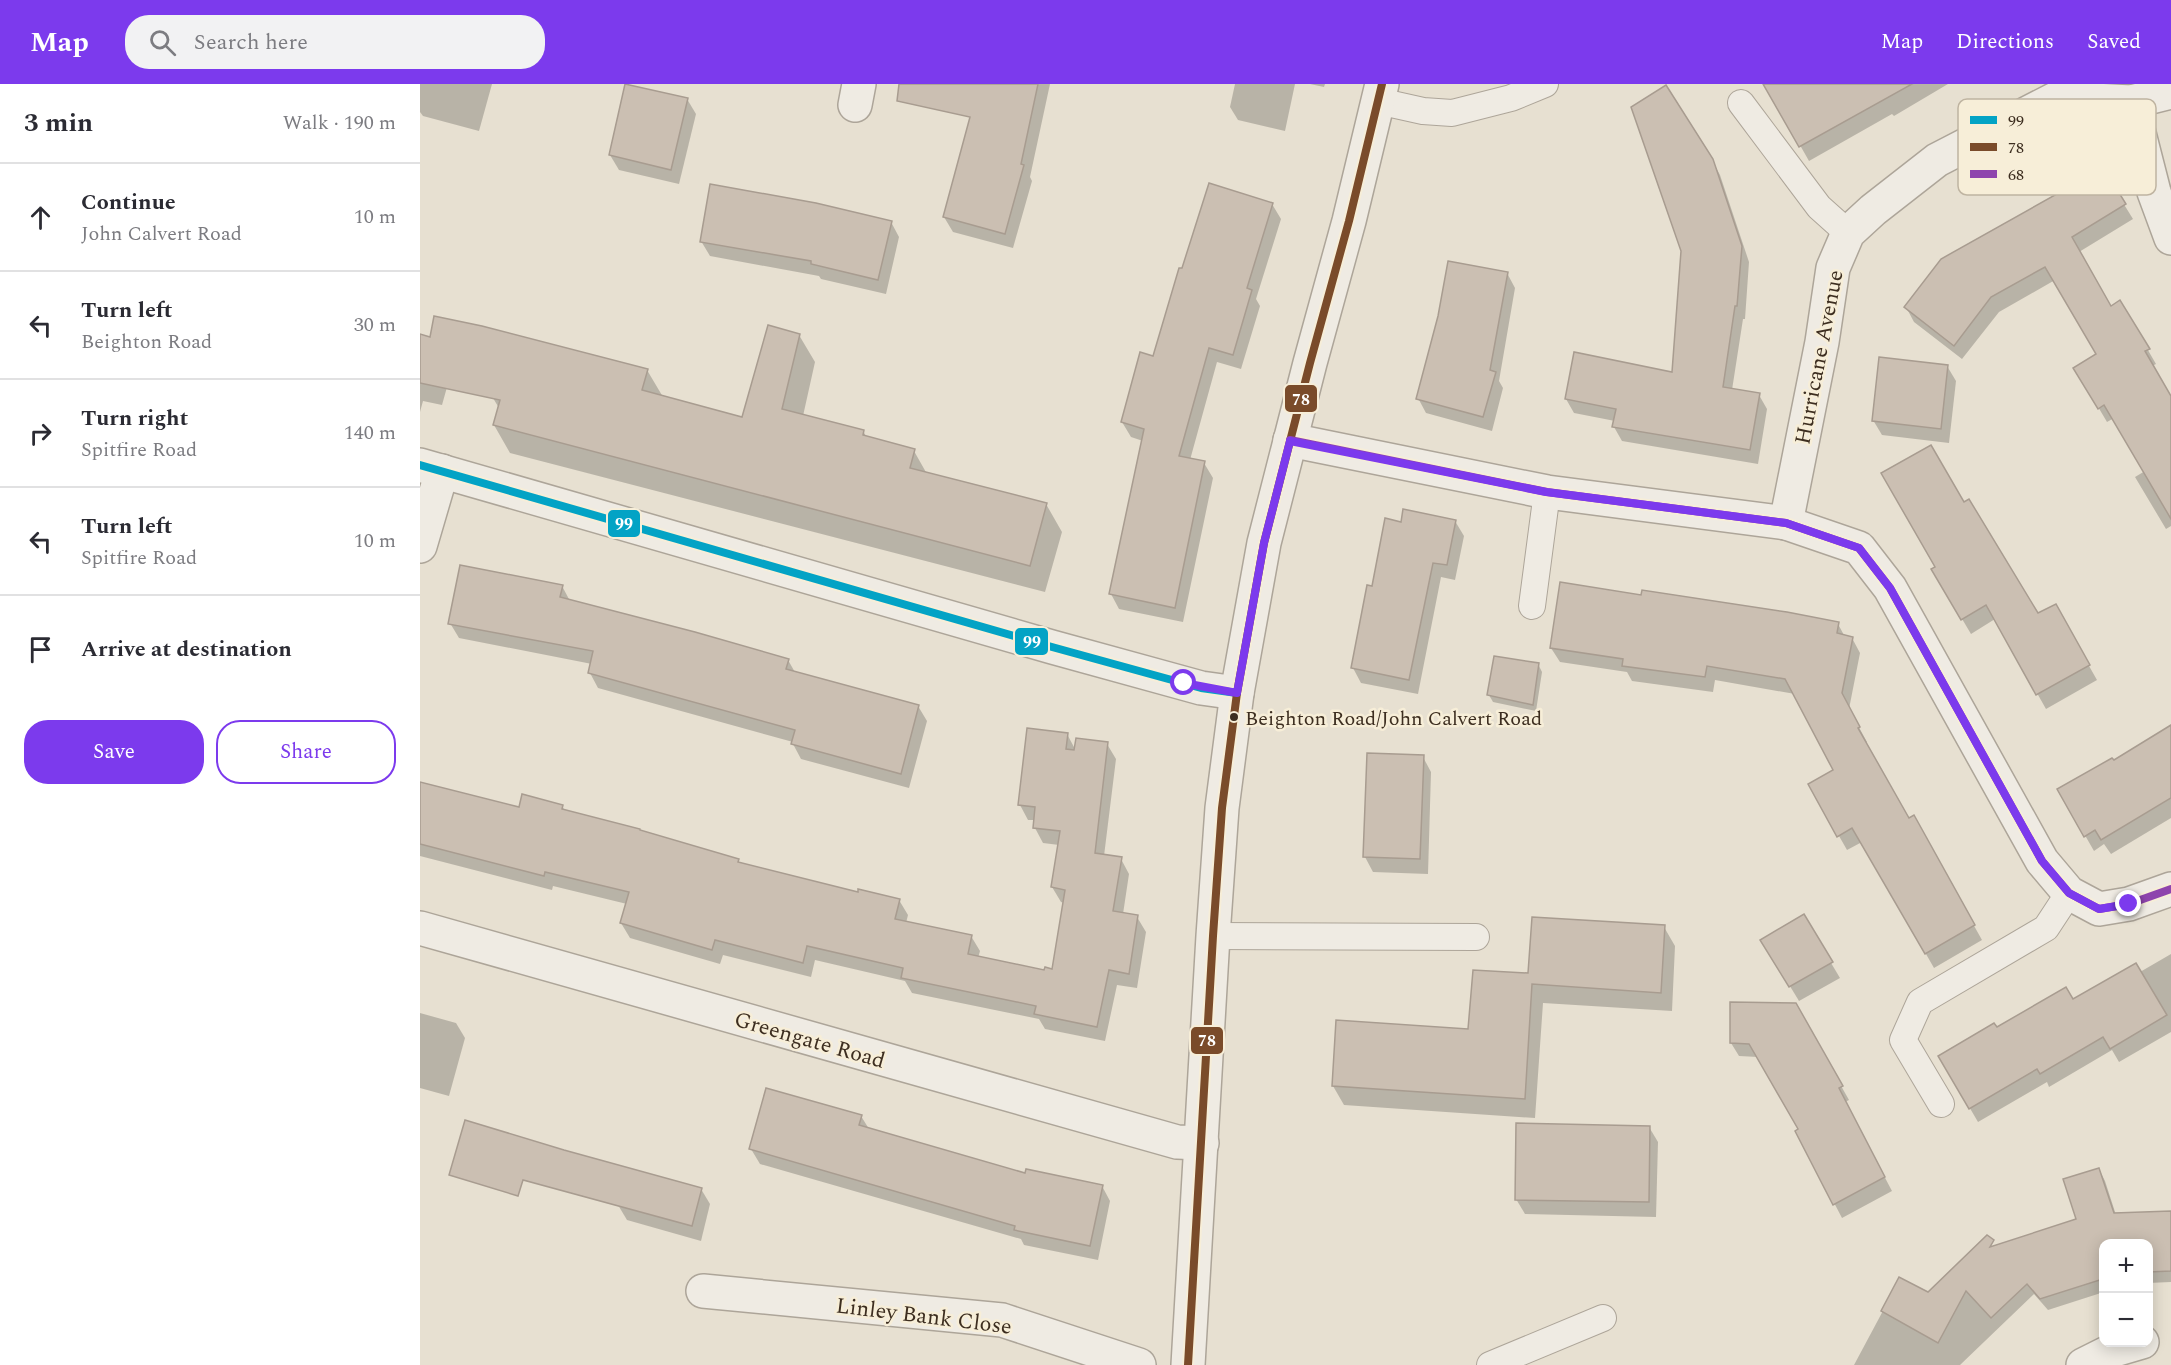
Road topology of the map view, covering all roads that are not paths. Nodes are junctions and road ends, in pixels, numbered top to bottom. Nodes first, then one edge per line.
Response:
1 (1545, 84) edge
2 (1380, 92) edge
3 (2171, 92) edge
4 (2129, 93) edge
5 (2055, 99) edge
6 (1741, 103) dead end
7 (1958, 149) edge
8 (2155, 195) edge
9 (1848, 233) junction
10 (2171, 238) edge
11 (1290, 441) junction
12 (431, 468) edge
13 (1546, 492) junction
14 (1786, 523) junction
15 (420, 546) edge
16 (1532, 606) dead end
17 (1237, 693) junction
18 (2171, 889) edge
19 (2069, 893) junction
20 (420, 928) edge
21 (1213, 936) junction
22 (1476, 937) dead end
23 (1941, 1104) dead end
24 (1202, 1143) junction
25 (703, 1291) dead end
26 (1603, 1318) dead end
27 (2126, 1347) edge
28 (1140, 1365) edge
29 (1188, 1365) edge
30 (1490, 1365) edge
31 (2084, 1365) edge

1 - 2 lane
2 - 11 street
3 - 4 street, Hurricane Avenue
4 - 5 street, Hurricane Avenue
6 - 9 lane
7 - 9 street, Hurricane Avenue
8 - 10 street
9 - 14 street, Hurricane Avenue
11 - 13 street
11 - 17 street
12 - 15 street
12 - 17 street
13 - 14 street
13 - 16 lane
14 - 19 street
17 - 21 street
18 - 19 street
19 - 23 lane
20 - 24 street, Greengate Road
21 - 22 lane
21 - 24 street
24 - 29 street
25 - 28 street, Linley Bank Close
26 - 30 lane
27 - 31 street

